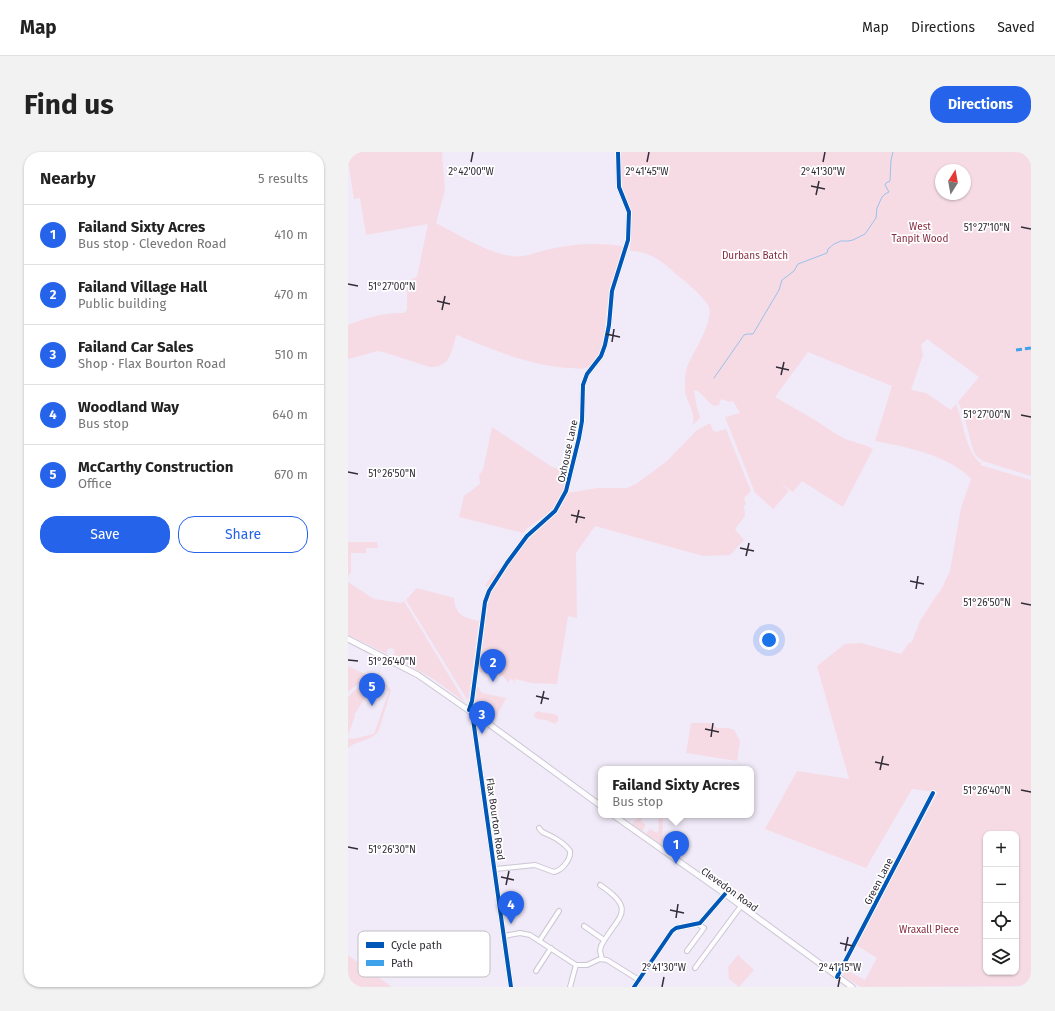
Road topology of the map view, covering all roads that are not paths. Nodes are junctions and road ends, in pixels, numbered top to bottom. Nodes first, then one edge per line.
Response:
1 (618, 152) edge
2 (348, 639) edge
3 (472, 712) junction
4 (932, 793) dead end
5 (598, 804) edge
6 (617, 818) edge
7 (539, 828) dead end
8 (495, 869) junction
9 (555, 872) junction
10 (556, 878) dead end
11 (603, 885) dead end
12 (724, 894) junction
13 (741, 906) junction
14 (559, 911) dead end
15 (698, 924) junction
16 (587, 926) dead end
17 (504, 936) junction
18 (540, 940) junction
19 (604, 940) junction
20 (552, 948) junction
21 (687, 951) dead end
22 (602, 959) junction
23 (576, 965) junction
24 (540, 966) junction
25 (695, 968) dead end
26 (544, 969) dead end
27 (536, 971) dead end
28 (837, 977) junction
29 (638, 980) junction
30 (511, 987) edge
31 (570, 987) edge
32 (634, 987) edge
33 (852, 987) edge

1 - 3 street, Oxhouse Lane
2 - 3 main road
3 - 5 main road
3 - 8 street, Flax Bourton Road
4 - 28 street, Green Lane
6 - 12 main road, Clevedon Road
7 - 9 street
8 - 9 street
8 - 17 street, Flax Bourton Road
9 - 10 street
11 - 19 street
12 - 13 main road, Clevedon Road
12 - 15 street
13 - 25 street
13 - 28 main road, Clevedon Road
14 - 18 street
15 - 21 street
15 - 29 street
16 - 19 street
17 - 18 street
17 - 30 street, Flax Bourton Road
18 - 20 street
19 - 22 street
20 - 23 street
20 - 24 street
22 - 23 street
22 - 29 street
23 - 31 street
24 - 26 street
24 - 27 street
28 - 33 main road, Clevedon Road
29 - 32 street

